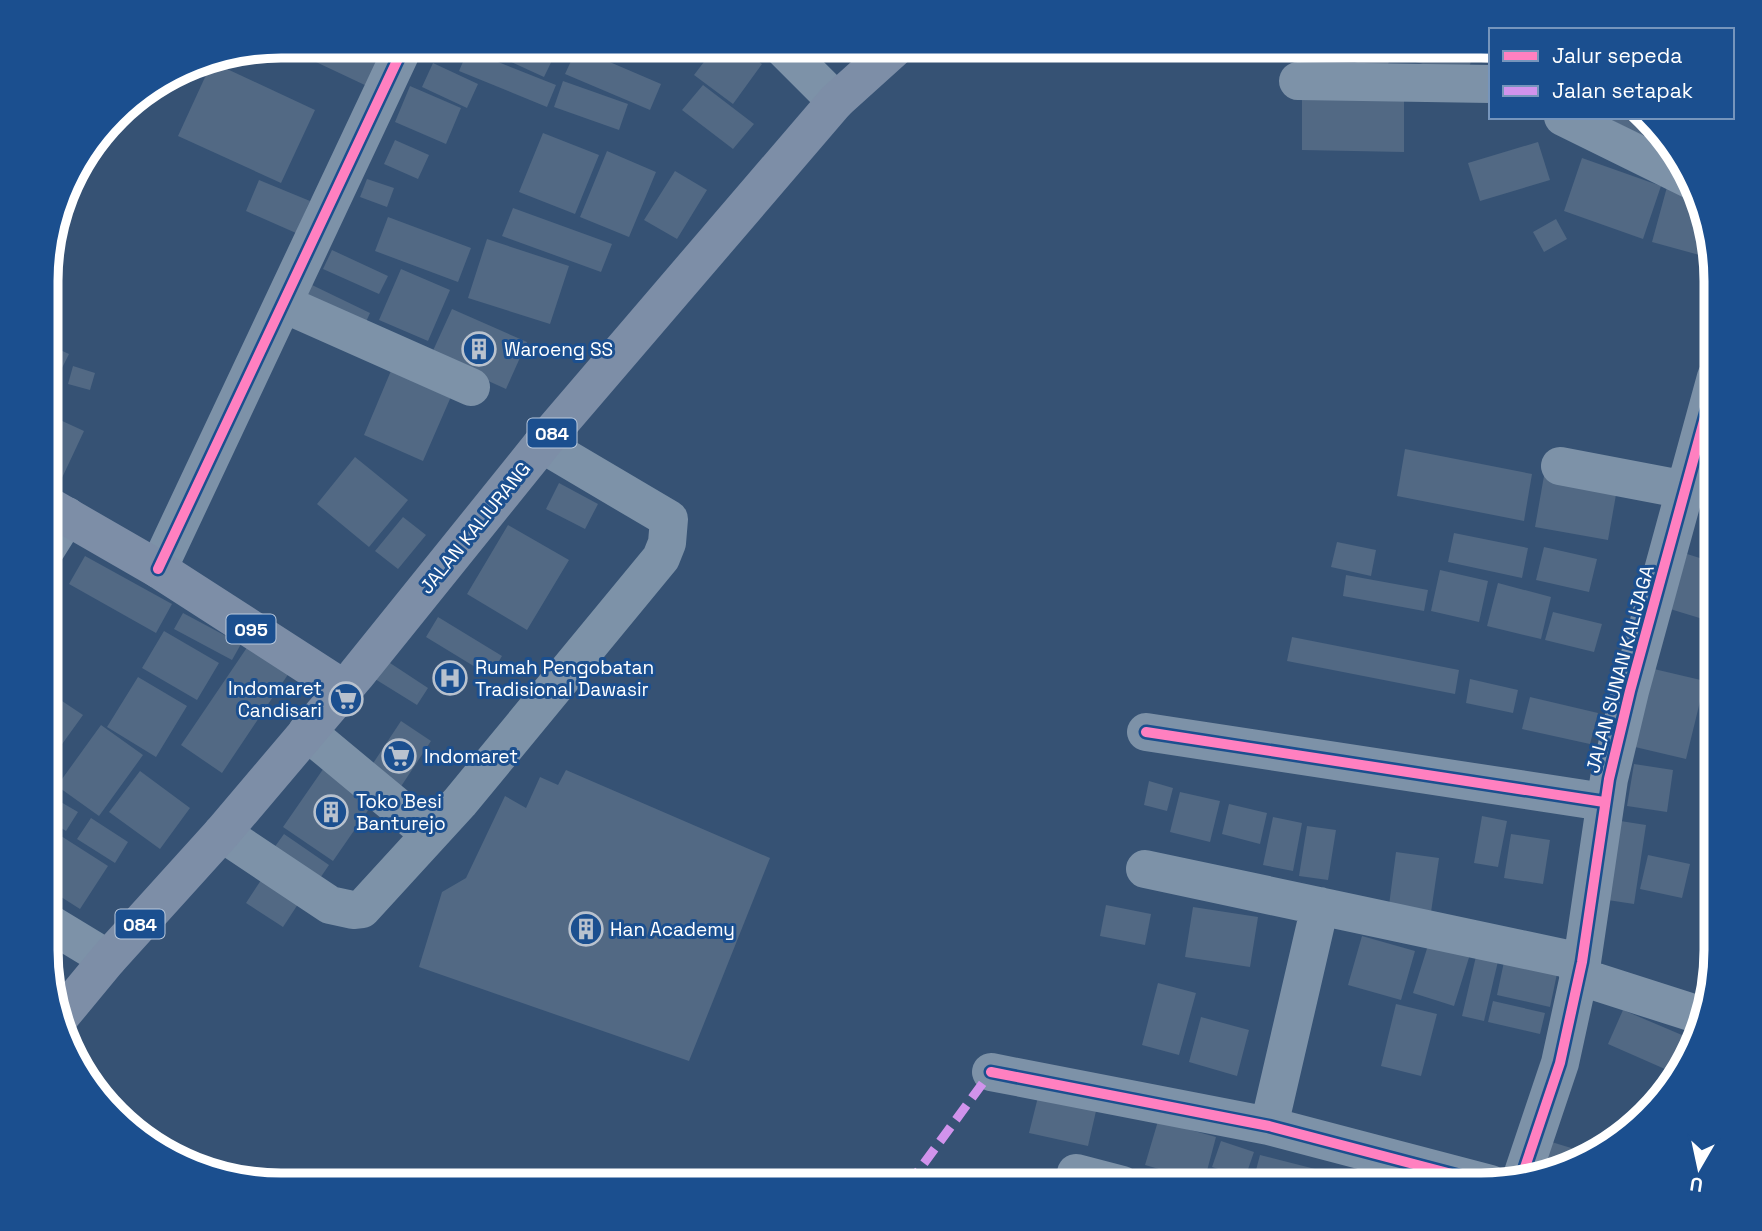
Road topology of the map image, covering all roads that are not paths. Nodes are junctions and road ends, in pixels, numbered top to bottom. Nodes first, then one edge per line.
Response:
1 (398, 58) edge
2 (793, 58) edge
3 (884, 58) edge
4 (1298, 81) dead end
5 (1489, 84) edge
6 (836, 101) junction
7 (1566, 119) edge
8 (1676, 173) edge
9 (284, 304) junction
10 (471, 387) dead end
11 (1704, 422) edge
12 (542, 444) junction
13 (1560, 466) dead end
14 (1686, 490) junction
15 (58, 512) edge
16 (158, 569) junction
17 (344, 689) junction
18 (307, 732) junction
19 (1146, 732) dead end
20 (1423, 792) dead end
21 (1603, 811) junction
22 (222, 833) junction
23 (430, 834) junction
24 (1145, 869) dead end
25 (1320, 906) junction
26 (58, 929) edge
27 (108, 959) junction
28 (1580, 969) junction
29 (66, 1010) edge
30 (1695, 1013) edge
31 (991, 1072) dead end
32 (1269, 1126) junction
33 (1524, 1169) edge
34 (1448, 1173) edge

1 - 9 street
2 - 6 street
3 - 6 main road, JALAN KALIURANG / 084
4 - 5 street
6 - 12 main road, JALAN KALIURANG / 084
7 - 8 street
9 - 10 street
9 - 16 street
11 - 14 street, JALAN SUNAN KALIJAGA
12 - 17 main road, JALAN KALIURANG / 084
12 - 23 street
13 - 14 street
14 - 21 street, JALAN SUNAN KALIJAGA
15 - 16 main road, 095
16 - 17 main road, 095
17 - 18 main road, JALAN KALIURANG / 084
18 - 22 main road, JALAN KALIURANG / 084
18 - 23 street
19 - 21 street
20 - 21 street
21 - 28 street, JALAN SUNAN KALIJAGA
22 - 23 street
22 - 27 main road, JALAN KALIURANG / 084
24 - 25 street
25 - 28 street
25 - 32 street
26 - 27 street
27 - 29 main road, JALAN KALIURANG / 084
28 - 30 street
28 - 33 street, JALAN SUNAN KALIJAGA
31 - 32 street
32 - 34 street

